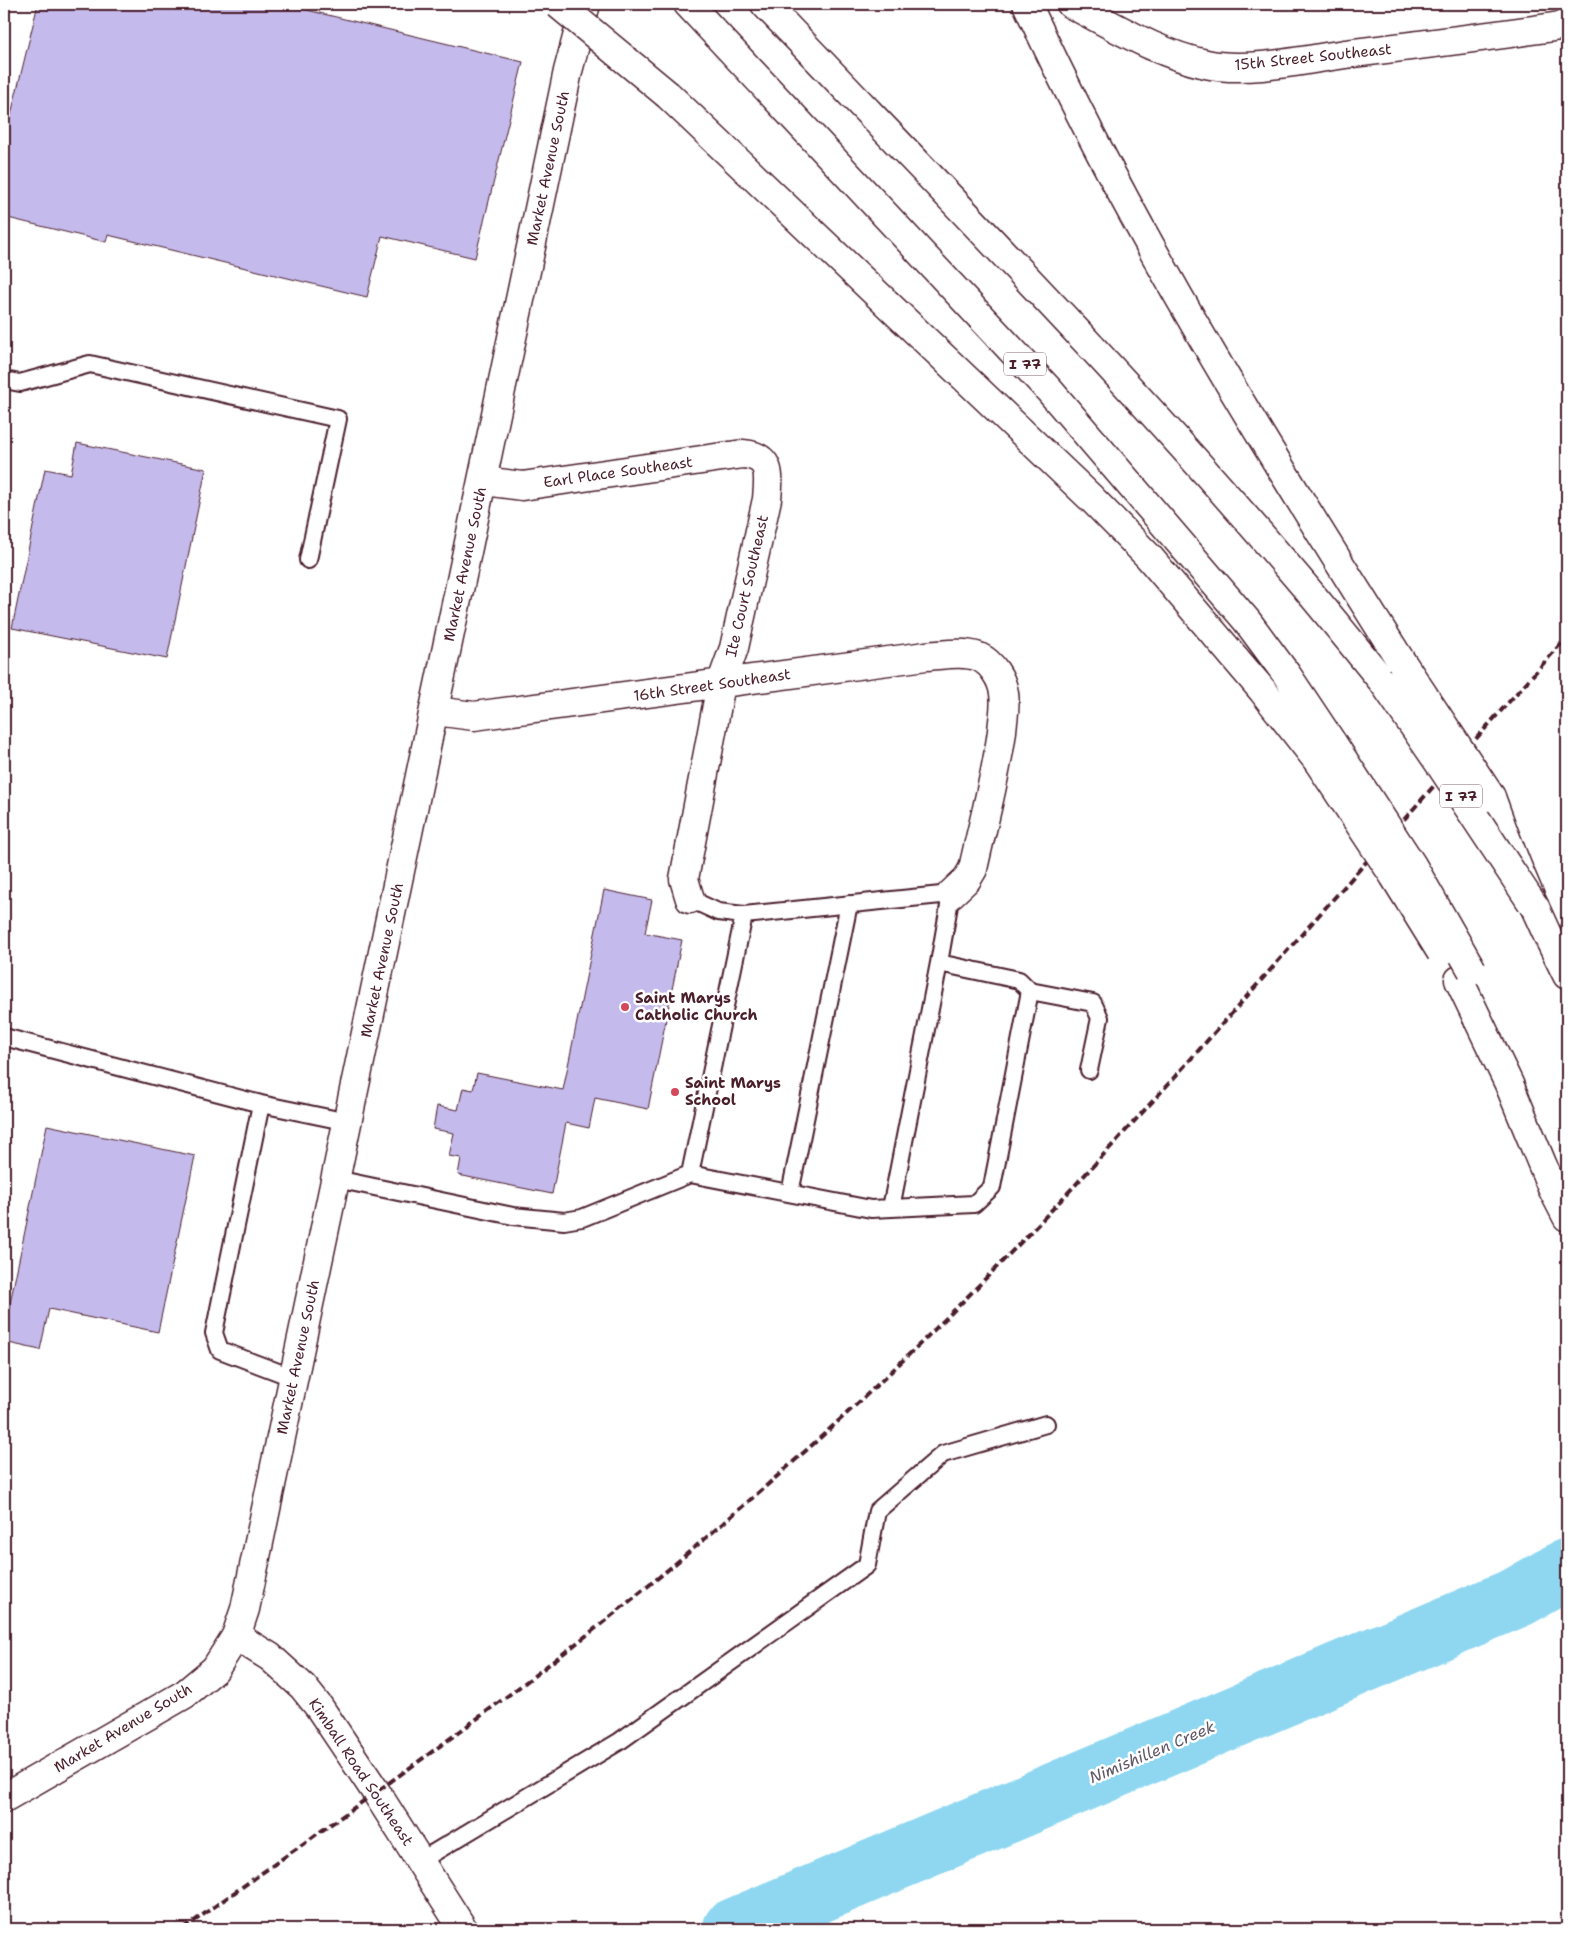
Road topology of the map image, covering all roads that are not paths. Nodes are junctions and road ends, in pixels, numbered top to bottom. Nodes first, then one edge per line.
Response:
1 (558, 4) edge
2 (571, 4) edge
3 (586, 4) edge
4 (765, 4) edge
5 (1027, 4) edge
6 (1071, 4) edge
7 (689, 5) edge
8 (1567, 24) edge
9 (668, 96) junction
10 (4, 380) edge
11 (753, 455) joint
12 (483, 481) junction
13 (308, 560) dead end
14 (721, 684) junction
15 (435, 711) junction
16 (1325, 752) junction
17 (951, 894) junction
18 (690, 899) joint
19 (849, 904) junction
20 (1536, 909) junction
21 (744, 915) junction
22 (939, 963) junction
23 (1465, 975) junction
24 (1567, 975) edge
25 (1030, 992) junction
26 (4, 1037) edge
27 (1089, 1070) dead end
28 (261, 1104) junction
29 (348, 1122) junction
30 (690, 1174) junction
31 (1567, 1174) edge
32 (336, 1179) junction
33 (790, 1193) junction
34 (890, 1208) junction
35 (1567, 1217) edge
36 (294, 1378) junction
37 (1046, 1424) dead end
38 (236, 1636) junction
39 (4, 1798) edge
40 (420, 1862) junction
41 (463, 1929) edge

1 - 9 main road, bridge
2 - 9 main road, bridge
3 - 12 main road, Market Avenue South
4 - 20 main road, I 77, bridge
5 - 20 main road, bridge
6 - 8 main road, 15th Street Southeast
7 - 16 main road, I 77
9 - 16 main road
10 - 13 lane
11 - 12 main road, Earl Place Southeast
11 - 14 main road, Ite Court Southeast
12 - 15 main road, Market Avenue South
14 - 15 main road, 16th Street Southeast
14 - 17 main road, 16th Street Southeast
14 - 18 main road, Ite Court Southeast
15 - 29 main road, Market Avenue South
16 - 23 main road, I 77, bridge
17 - 19 lane
17 - 22 lane
18 - 21 lane
19 - 21 lane
19 - 33 lane
20 - 24 main road, I 77
21 - 30 lane
22 - 25 lane
22 - 34 lane
23 - 31 main road, I 77
23 - 35 main road
25 - 27 lane
25 - 34 lane
26 - 28 lane
28 - 29 lane
28 - 36 lane
29 - 32 main road, Market Avenue South
30 - 32 lane
30 - 33 lane
32 - 36 main road, Market Avenue South
33 - 34 lane
36 - 38 main road, Market Avenue South
37 - 40 lane
38 - 39 main road, Market Avenue South
38 - 40 main road, Kimball Road Southeast
40 - 41 main road, Kimball Road Southeast

